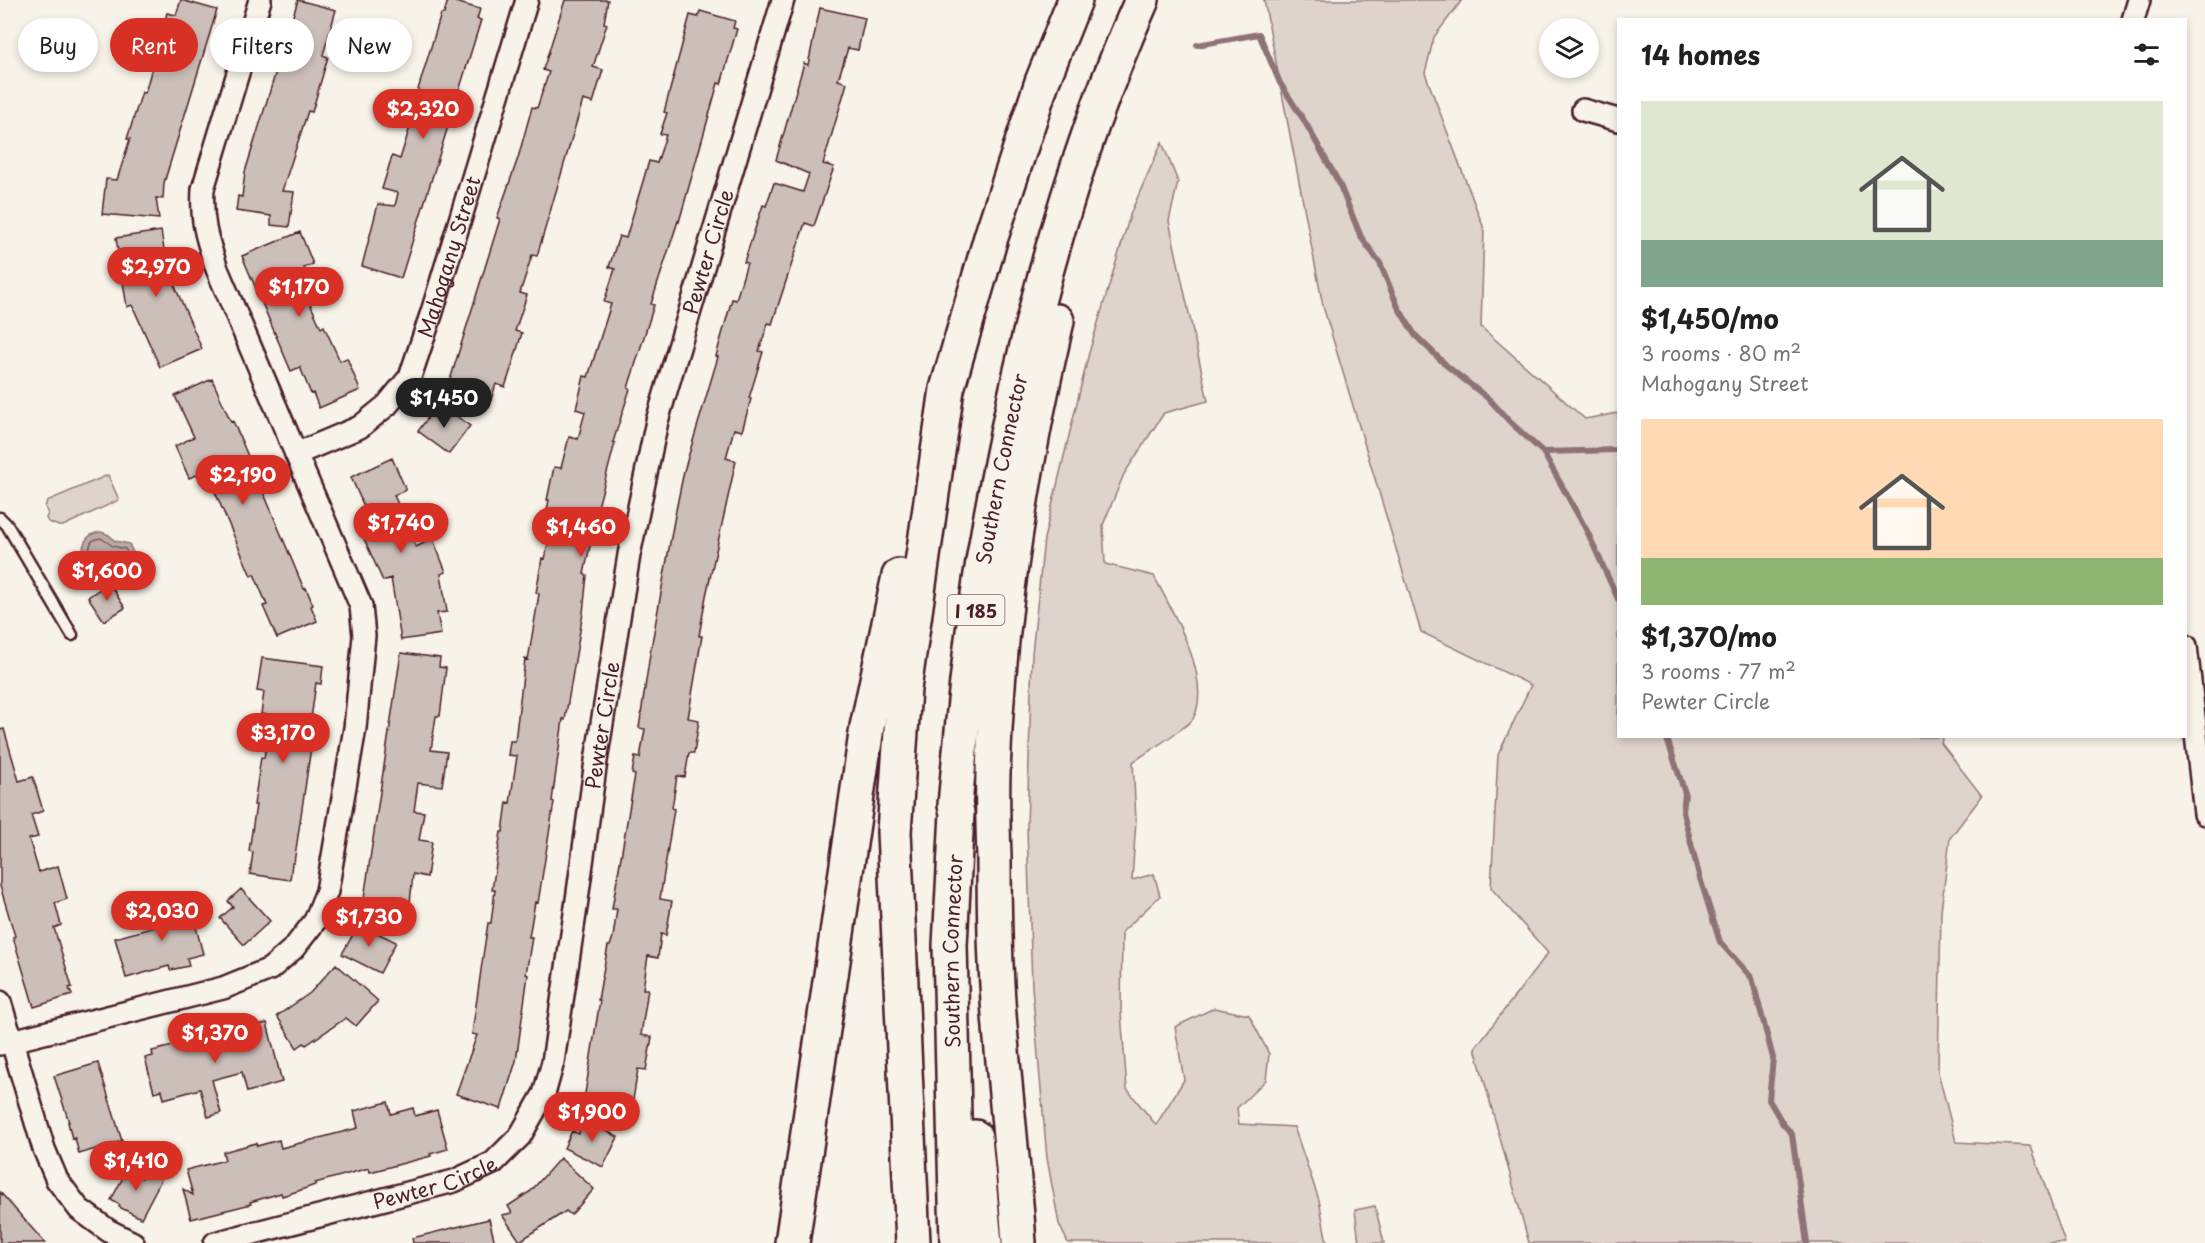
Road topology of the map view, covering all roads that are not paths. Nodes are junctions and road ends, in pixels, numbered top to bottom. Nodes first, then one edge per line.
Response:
1 (260, 0) edge
2 (527, 0) edge
3 (783, 0) edge
4 (1075, 0) edge
5 (1142, 0) edge
6 (1158, 0) edge
7 (2139, 0) edge
8 (2134, 18) edge
9 (1583, 110) dead end
10 (1617, 120) edge
11 (946, 389) junction
12 (296, 454) junction
13 (0, 518) edge
14 (72, 635) dead end
15 (2187, 655) edge
16 (2205, 814) edge
17 (955, 839) junction
18 (0, 1002) edge
19 (5, 1042) edge
20 (908, 1138) junction
21 (1015, 1182) junction
22 (133, 1243) edge
23 (215, 1243) edge
24 (792, 1243) edge
25 (899, 1243) edge
26 (913, 1243) edge
27 (957, 1243) edge
28 (985, 1243) edge
29 (1019, 1243) edge
30 (1028, 1243) edge

1 - 12 street
2 - 12 street, Mahogany Street
3 - 23 street, Pewter Circle
4 - 11 highway
5 - 17 highway, Southern Connector / I 185
6 - 21 highway
7 - 8 street
9 - 10 street
11 - 20 highway
11 - 24 highway
12 - 19 street
13 - 14 lane
15 - 16 street
17 - 27 highway, Southern Connector / I 185
17 - 28 highway
18 - 19 street
19 - 22 street
20 - 25 highway
20 - 26 highway
21 - 29 highway
21 - 30 highway

